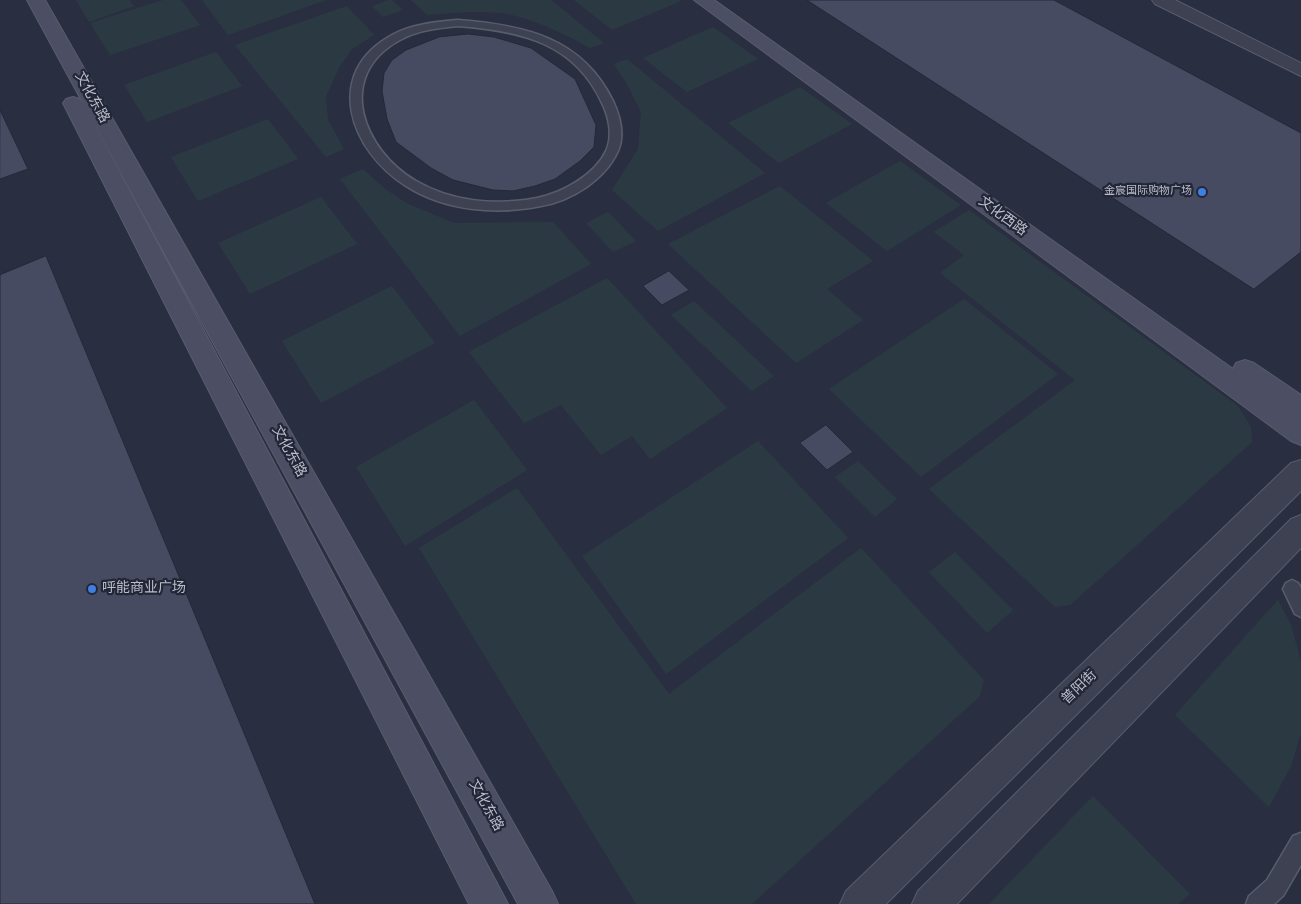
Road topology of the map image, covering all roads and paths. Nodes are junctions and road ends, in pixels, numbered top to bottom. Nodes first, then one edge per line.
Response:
1 (20, 0) edge
2 (36, 0) edge
3 (704, 0) edge
4 (720, 0) edge
5 (1162, 0) edge
6 (1301, 70) edge
7 (573, 190) joint
8 (1301, 409) edge
9 (1301, 433) edge
10 (1301, 472) edge
11 (1301, 528) edge
12 (1292, 589) dead end
13 (1301, 608) edge
14 (1301, 844) edge
15 (489, 904) edge
16 (539, 904) edge
17 (859, 904) edge
18 (931, 904) edge
19 (1257, 904) edge

1 - 15 street, 文化东路
2 - 16 street, 文化东路
3 - 9 street, 文化西路
4 - 8 street, 文化西路
5 - 6 street
7 - 7 lane
10 - 17 street, 普阳街
11 - 18 street
12 - 13 lane
14 - 19 lane

